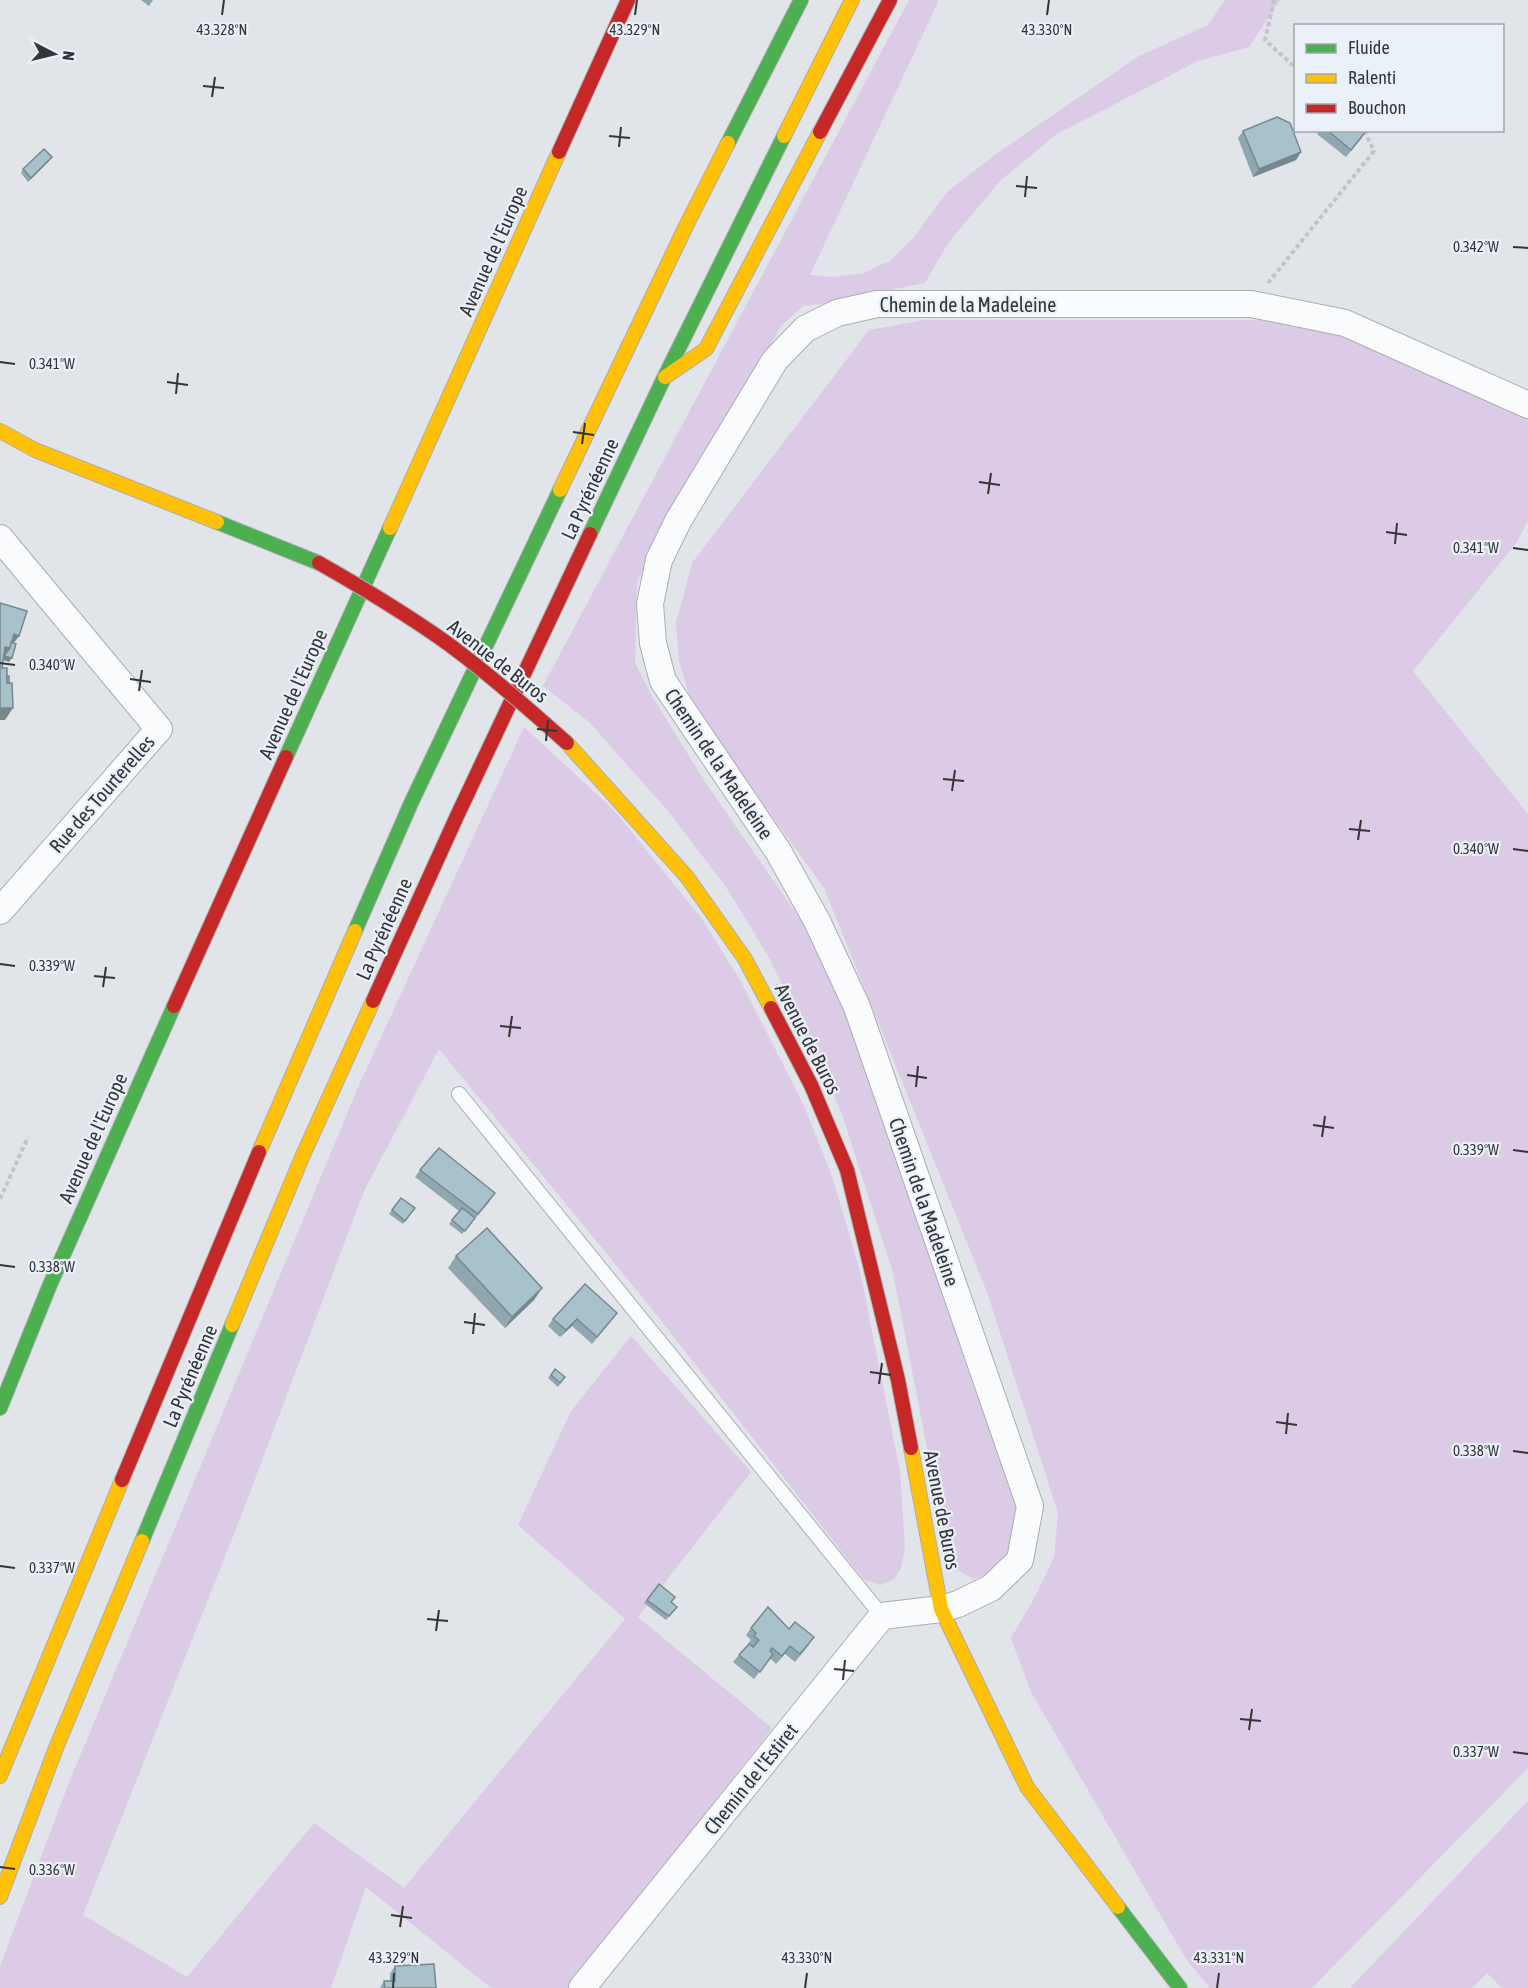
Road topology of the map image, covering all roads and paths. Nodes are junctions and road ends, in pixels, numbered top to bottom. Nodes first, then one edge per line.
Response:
1 (628, 0) edge
2 (801, 0) edge
3 (852, 0) edge
4 (890, 0) edge
5 (1274, 0) edge
6 (1294, 66) edge
7 (1365, 132) edge
8 (1251, 304) junction
9 (664, 378) junction
10 (1528, 405) edge
11 (0, 431) edge
12 (0, 538) edge
13 (0, 911) edge
14 (459, 1094) dead end
15 (28, 1137) dead end
16 (0, 1199) edge
17 (0, 1408) edge
18 (941, 1609) junction
19 (882, 1616) junction
20 (0, 1776) edge
21 (0, 1897) edge
22 (582, 1988) edge
23 (1179, 1988) edge

1 - 17 main road, Avenue de l'Europe
2 - 20 main road, La Pyrénéenne
3 - 9 main road, La Pyrénéenne
4 - 9 main road
5 - 6 path
7 - 8 path
8 - 10 street, Chemin de la Madeleine
8 - 18 street, Chemin de la Madeleine
9 - 21 main road, La Pyrénéenne
11 - 18 main road, Avenue de Buros, bridge
12 - 13 street, Rue des Tourterelles
14 - 19 lane
15 - 16 path
18 - 19 street
18 - 23 main road, Avenue de Buros
19 - 22 street, Chemin de l'Estiret

